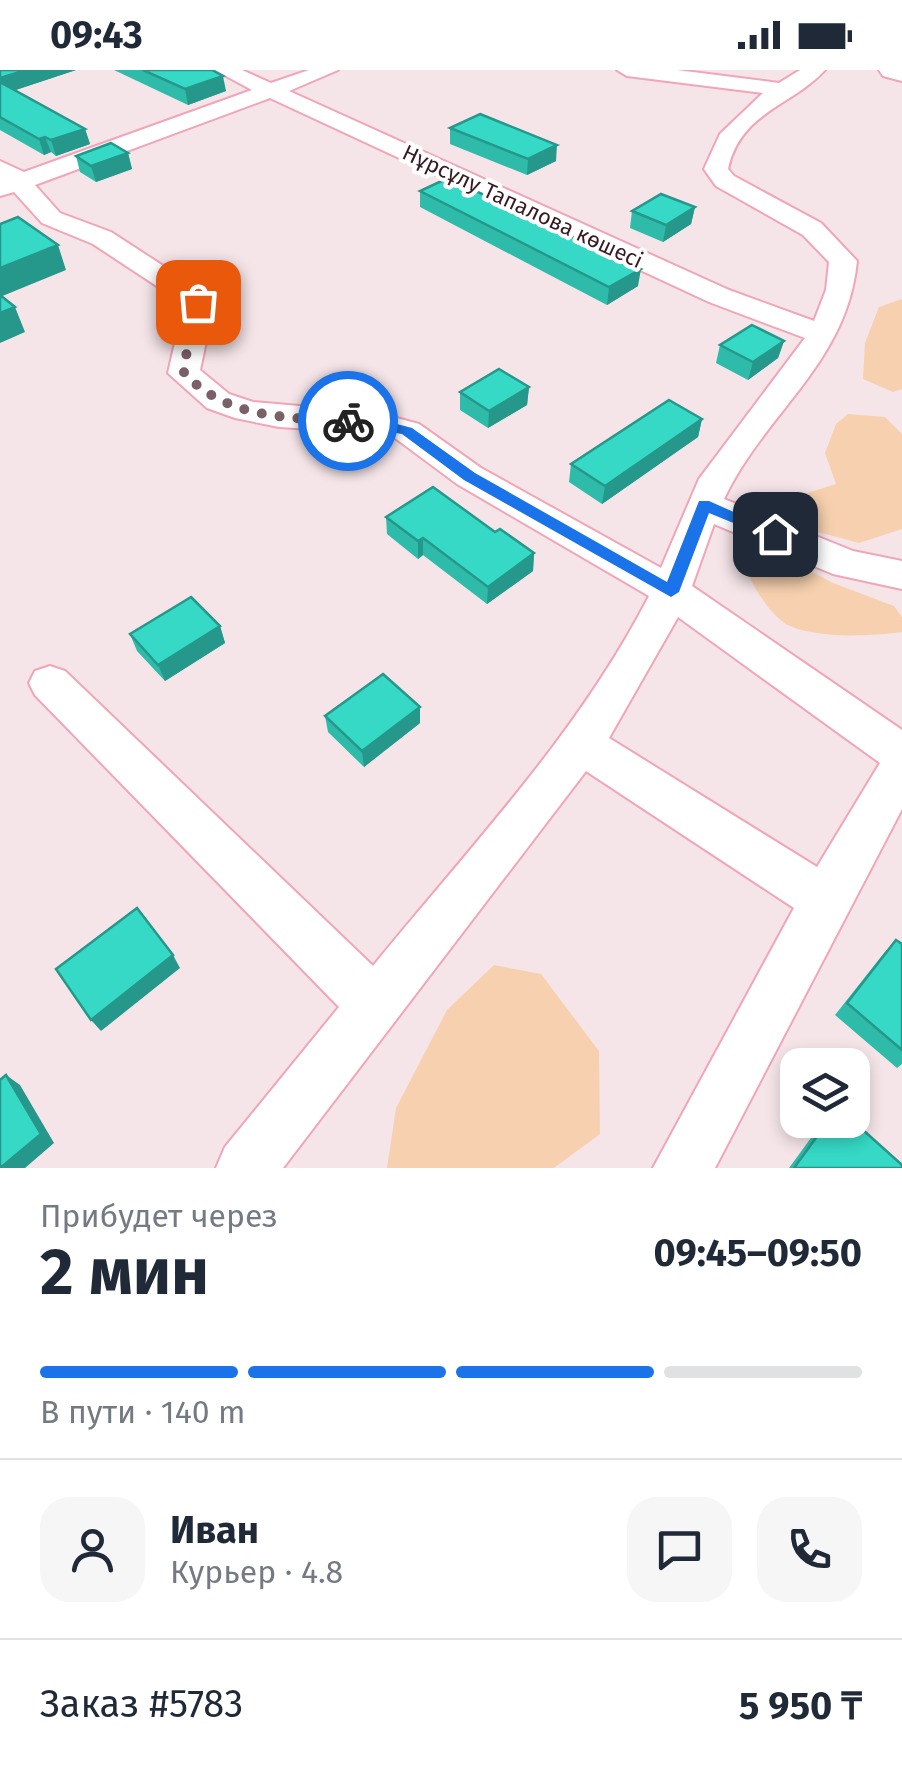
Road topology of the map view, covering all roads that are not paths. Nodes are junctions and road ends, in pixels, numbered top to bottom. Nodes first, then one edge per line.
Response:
1 (226, 70) edge
2 (328, 70) edge
3 (627, 70) edge
4 (815, 70) edge
5 (893, 70) edge
6 (902, 72) edge
7 (780, 89) junction
8 (270, 90) junction
9 (7, 179) edge
10 (823, 335) junction
11 (704, 505) junction
12 (902, 575) edge
13 (671, 592) junction
14 (50, 682) dead end
15 (581, 744) junction
16 (902, 754) edge
17 (902, 766) edge
18 (824, 900) junction
19 (374, 1006) junction
20 (246, 1168) edge
21 (683, 1168) edge

1 - 8 street, Нұрсұлу Тапалова көшесі
2 - 8 street
3 - 7 street
4 - 7 street
5 - 6 highway
7 - 10 street
8 - 9 street
8 - 10 street, Нұрсұлу Тапалова көшесі
9 - 13 street
10 - 11 street
11 - 12 street
11 - 13 street
13 - 15 street
13 - 16 street
14 - 19 street
15 - 18 street
15 - 19 street
17 - 18 street
18 - 21 street
19 - 20 street

